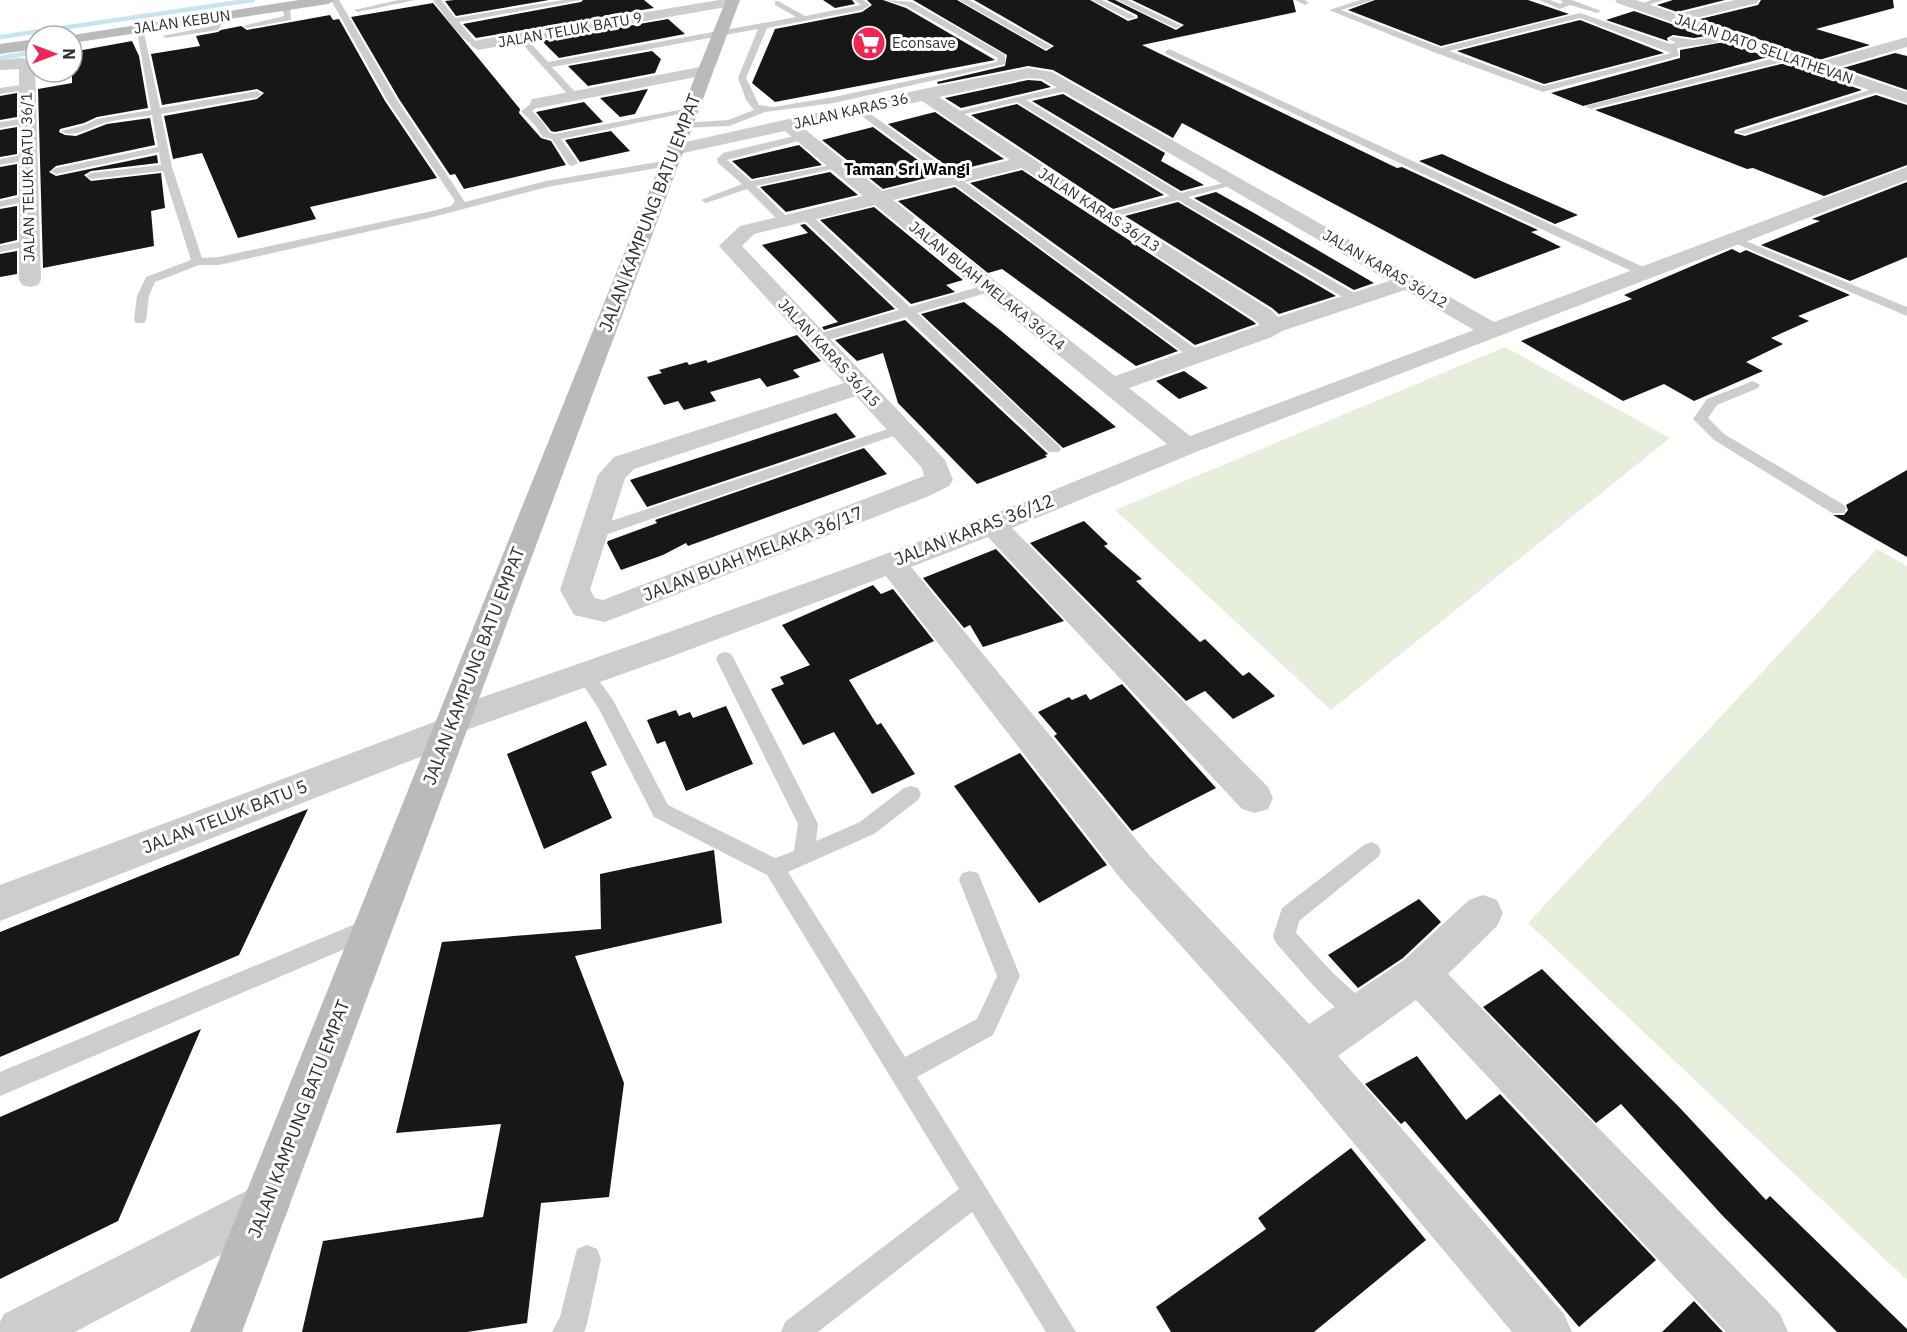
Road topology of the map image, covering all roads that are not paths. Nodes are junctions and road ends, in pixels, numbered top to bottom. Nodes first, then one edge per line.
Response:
1 (328, 0) edge
2 (335, 0) edge
3 (411, 0) edge
4 (437, 0) edge
5 (577, 0) edge
6 (858, 0) edge
7 (889, 0) edge
8 (963, 0) edge
9 (1096, 0) edge
10 (1121, 0) edge
11 (1369, 0) edge
12 (1543, 0) edge
13 (1622, 0) edge
14 (1659, 0) edge
15 (1752, 0) edge
16 (732, 1) edge
17 (778, 1) edge
18 (1565, 3) edge
19 (818, 4) dead end
20 (866, 5) junction
21 (286, 6) junction
22 (1640, 6) junction
23 (358, 10) dead end
24 (1551, 11) dead end
25 (832, 13) junction
26 (1606, 14) junction
27 (1580, 15) junction
28 (803, 18) junction
29 (1675, 19) junction
30 (455, 20) junction
31 (1143, 22) dead end
32 (768, 24) junction
33 (247, 26) dead end
34 (1178, 26) dead end
35 (187, 27) junction
36 (140, 28) junction
37 (1482, 30) dead end
38 (720, 32) junction
39 (84, 36) edge
40 (166, 36) dead end
41 (1728, 37) junction
42 (521, 38) junction
43 (1907, 42) edge
44 (1684, 43) junction
45 (185, 45) dead end
46 (478, 45) joint
47 (24, 46) edge
48 (1424, 46) junction
49 (1048, 47) dead end
50 (1669, 47) junction
51 (0, 49) edge
52 (1439, 51) junction
53 (1169, 52) dead end
54 (1787, 58) junction
55 (0, 65) edge
56 (546, 65) junction
57 (1817, 68) junction
58 (705, 71) junction
59 (1028, 73) joint
60 (27, 87) junction
61 (1068, 88) junction
62 (1882, 89) junction
63 (0, 92) edge
64 (257, 94) dead end
65 (923, 94) junction
66 (573, 95) junction
67 (1907, 98) edge
68 (1018, 99) junction
69 (538, 103) joint
70 (1590, 106) dead end
71 (858, 109) junction
72 (761, 111) junction
73 (157, 112) junction
74 (952, 114) junction
75 (27, 121) junction
76 (0, 125) edge
77 (66, 131) dead end
78 (795, 131) junction
79 (1741, 132) dead end
80 (555, 137) junction
81 (679, 137) junction
82 (165, 148) junction
83 (28, 157) junction
84 (0, 162) edge
85 (1025, 162) junction
86 (573, 163) dead end
87 (837, 165) junction
88 (167, 166) junction
89 (56, 171) dead end
90 (1907, 173) edge
91 (91, 176) dead end
92 (956, 178) junction
93 (1233, 182) junction
94 (749, 184) junction
95 (1180, 197) junction
96 (29, 198) junction
97 (878, 198) junction
98 (706, 200) dead end
99 (0, 204) edge
100 (456, 207) junction
101 (805, 215) junction
102 (1107, 216) junction
103 (784, 220) junction
104 (1736, 240) junction
105 (30, 243) junction
106 (0, 249) edge
107 (197, 262) junction
108 (1646, 273) junction
109 (30, 280) dead end
110 (1407, 282) junction
111 (989, 288) junction
112 (1357, 300) junction
113 (909, 311) junction
114 (1907, 312) edge
115 (140, 321) dead end
116 (1274, 326) junction
117 (1491, 330) junction
118 (816, 339) junction
119 (1197, 356) junction
120 (1753, 385) dead end
121 (860, 386) junction
122 (1111, 386) junction
123 (900, 429) junction
124 (1186, 446) junction
125 (1054, 449) dead end
126 (939, 480) joint
127 (1838, 509) dead end
128 (992, 524) junction
129 (593, 534) junction
130 (891, 562) junction
131 (725, 659) dead end
132 (586, 676) junction
133 (451, 725) junction
134 (911, 794) dead end
135 (1255, 798) dead end
136 (1371, 851) dead end
137 (804, 856) junction
138 (774, 867) junction
139 (970, 880) dead end
140 (0, 903) edge
141 (1483, 913) dead end
142 (374, 926) junction
143 (1419, 974) junction
144 (1361, 1014) junction
145 (1306, 1052) junction
146 (900, 1072) junction
147 (0, 1084) edge
148 (974, 1194) junction
149 (266, 1205) junction
150 (587, 1259) dead end
151 (22, 1332) edge
152 (216, 1332) edge
153 (566, 1332) edge
154 (795, 1332) edge
155 (1062, 1332) edge
156 (1546, 1332) edge
157 (1762, 1332) edge

1 - 21 main road, JALAN KEBUN
2 - 100 lane
3 - 23 lane
4 - 30 lane
5 - 30 lane
6 - 20 lane
7 - 20 lane
7 - 72 lane
8 - 49 lane
9 - 31 lane
10 - 34 lane
11 - 48 lane
12 - 18 lane
13 - 22 street, JALAN DATO SELLATHEVAN
14 - 22 lane
15 - 29 street
16 - 38 main road, JALAN KAMPUNG BATU EMPAT
16 - 42 street, JALAN TELUK BATU 9
17 - 28 lane
17 - 32 lane
18 - 24 lane
18 - 26 lane
19 - 25 lane
20 - 25 lane
21 - 33 lane
21 - 35 main road, JALAN KEBUN
22 - 29 street, JALAN DATO SELLATHEVAN
25 - 28 lane
26 - 27 lane
26 - 44 lane
27 - 50 lane
27 - 52 lane
28 - 32 lane
29 - 41 street, JALAN DATO SELLATHEVAN
30 - 46 lane
32 - 38 lane
32 - 72 lane
35 - 36 main road, JALAN KEBUN
35 - 40 lane
35 - 45 lane
36 - 39 main road, JALAN KEBUN
36 - 73 lane
37 - 48 lane
38 - 56 lane
38 - 58 main road, JALAN KAMPUNG BATU EMPAT
41 - 44 lane
41 - 54 street, JALAN DATO SELLATHEVAN
42 - 46 street, JALAN TELUK BATU 9
42 - 56 lane
43 - 57 street
44 - 50 lane
47 - 51 main road
48 - 52 lane
50 - 52 lane
53 - 108 lane
54 - 57 street, JALAN DATO SELLATHEVAN
54 - 70 lane
55 - 60 street, JALAN TELUK BATU 36/1
56 - 66 lane
57 - 62 street, JALAN DATO SELLATHEVAN
58 - 66 street
58 - 81 main road, JALAN KAMPUNG BATU EMPAT
59 - 61 street, JALAN KARAS 36/12
59 - 65 street, JALAN KARAS 36
60 - 63 lane
60 - 75 street, JALAN TELUK BATU 36/1
61 - 68 lane
61 - 93 street, JALAN KARAS 36/12
62 - 67 street, JALAN DATO SELLATHEVAN
62 - 79 lane
64 - 73 lane
65 - 71 street, JALAN KARAS 36
65 - 74 street, JALAN KARAS 36/13
66 - 69 street
68 - 74 lane
68 - 95 lane
69 - 80 lane
71 - 78 street, JALAN KARAS 36
71 - 92 lane
72 - 81 lane
73 - 77 lane
73 - 82 lane
74 - 85 street, JALAN KARAS 36/13
75 - 76 lane
75 - 83 street, JALAN TELUK BATU 36/1
78 - 81 street, JALAN KARAS 36
78 - 87 street, JALAN BUAH MELAKA 36/14
78 - 94 lane
80 - 81 lane
80 - 86 lane
81 - 100 lane
81 - 133 main road, JALAN KAMPUNG BATU EMPAT
82 - 88 lane
82 - 89 lane
83 - 84 lane
83 - 96 street, JALAN TELUK BATU 36/1
85 - 92 street
85 - 102 street, JALAN KARAS 36/13
87 - 94 lane
87 - 97 street, JALAN BUAH MELAKA 36/14
88 - 91 lane
88 - 107 lane
90 - 104 street, JALAN KARAS 36/12
92 - 97 street
92 - 119 lane
93 - 95 lane
93 - 110 street, JALAN KARAS 36/12
94 - 98 lane
94 - 103 lane
95 - 102 lane
95 - 112 lane
96 - 99 lane
96 - 105 street, JALAN TELUK BATU 36/1
97 - 101 street
97 - 111 street, JALAN BUAH MELAKA 36/14
100 - 107 lane
101 - 103 street
101 - 113 lane
102 - 116 street, JALAN KARAS 36/13
103 - 118 street, JALAN KARAS 36/15
104 - 108 street, JALAN KARAS 36/12
104 - 114 lane
105 - 106 lane
105 - 109 street, JALAN TELUK BATU 36/1
107 - 115 lane
108 - 117 street, JALAN KARAS 36/12
110 - 112 street
110 - 117 street, JALAN KARAS 36/12
111 - 113 lane
111 - 122 street, JALAN BUAH MELAKA 36/14
112 - 116 street
113 - 118 lane
113 - 125 lane
116 - 119 street
117 - 124 street, JALAN KARAS 36/12
118 - 121 street, JALAN KARAS 36/15
119 - 122 street
120 - 127 lane
121 - 123 street, JALAN KARAS 36/15
121 - 129 street
122 - 124 street, JALAN BUAH MELAKA 36/14
123 - 126 street, JALAN KARAS 36/15
123 - 129 lane
124 - 128 street, JALAN KARAS 36/12
126 - 129 street, JALAN BUAH MELAKA 36/17
128 - 130 street, JALAN KARAS 36/12
128 - 135 street
130 - 132 street, JALAN KARAS 36/12
130 - 145 street
131 - 137 lane
132 - 133 street, JALAN KARAS 36/12
132 - 138 lane
133 - 140 street, JALAN TELUK BATU 5
133 - 142 main road, JALAN KAMPUNG BATU EMPAT
134 - 137 lane
136 - 144 lane
137 - 138 lane
138 - 146 lane
139 - 146 lane
141 - 143 street
142 - 147 lane
142 - 149 main road, JALAN KAMPUNG BATU EMPAT
143 - 144 street
143 - 157 street
144 - 145 street
145 - 156 street
146 - 148 lane
148 - 154 lane
148 - 155 lane
149 - 151 street
149 - 152 main road, JALAN KAMPUNG BATU EMPAT
150 - 153 lane

